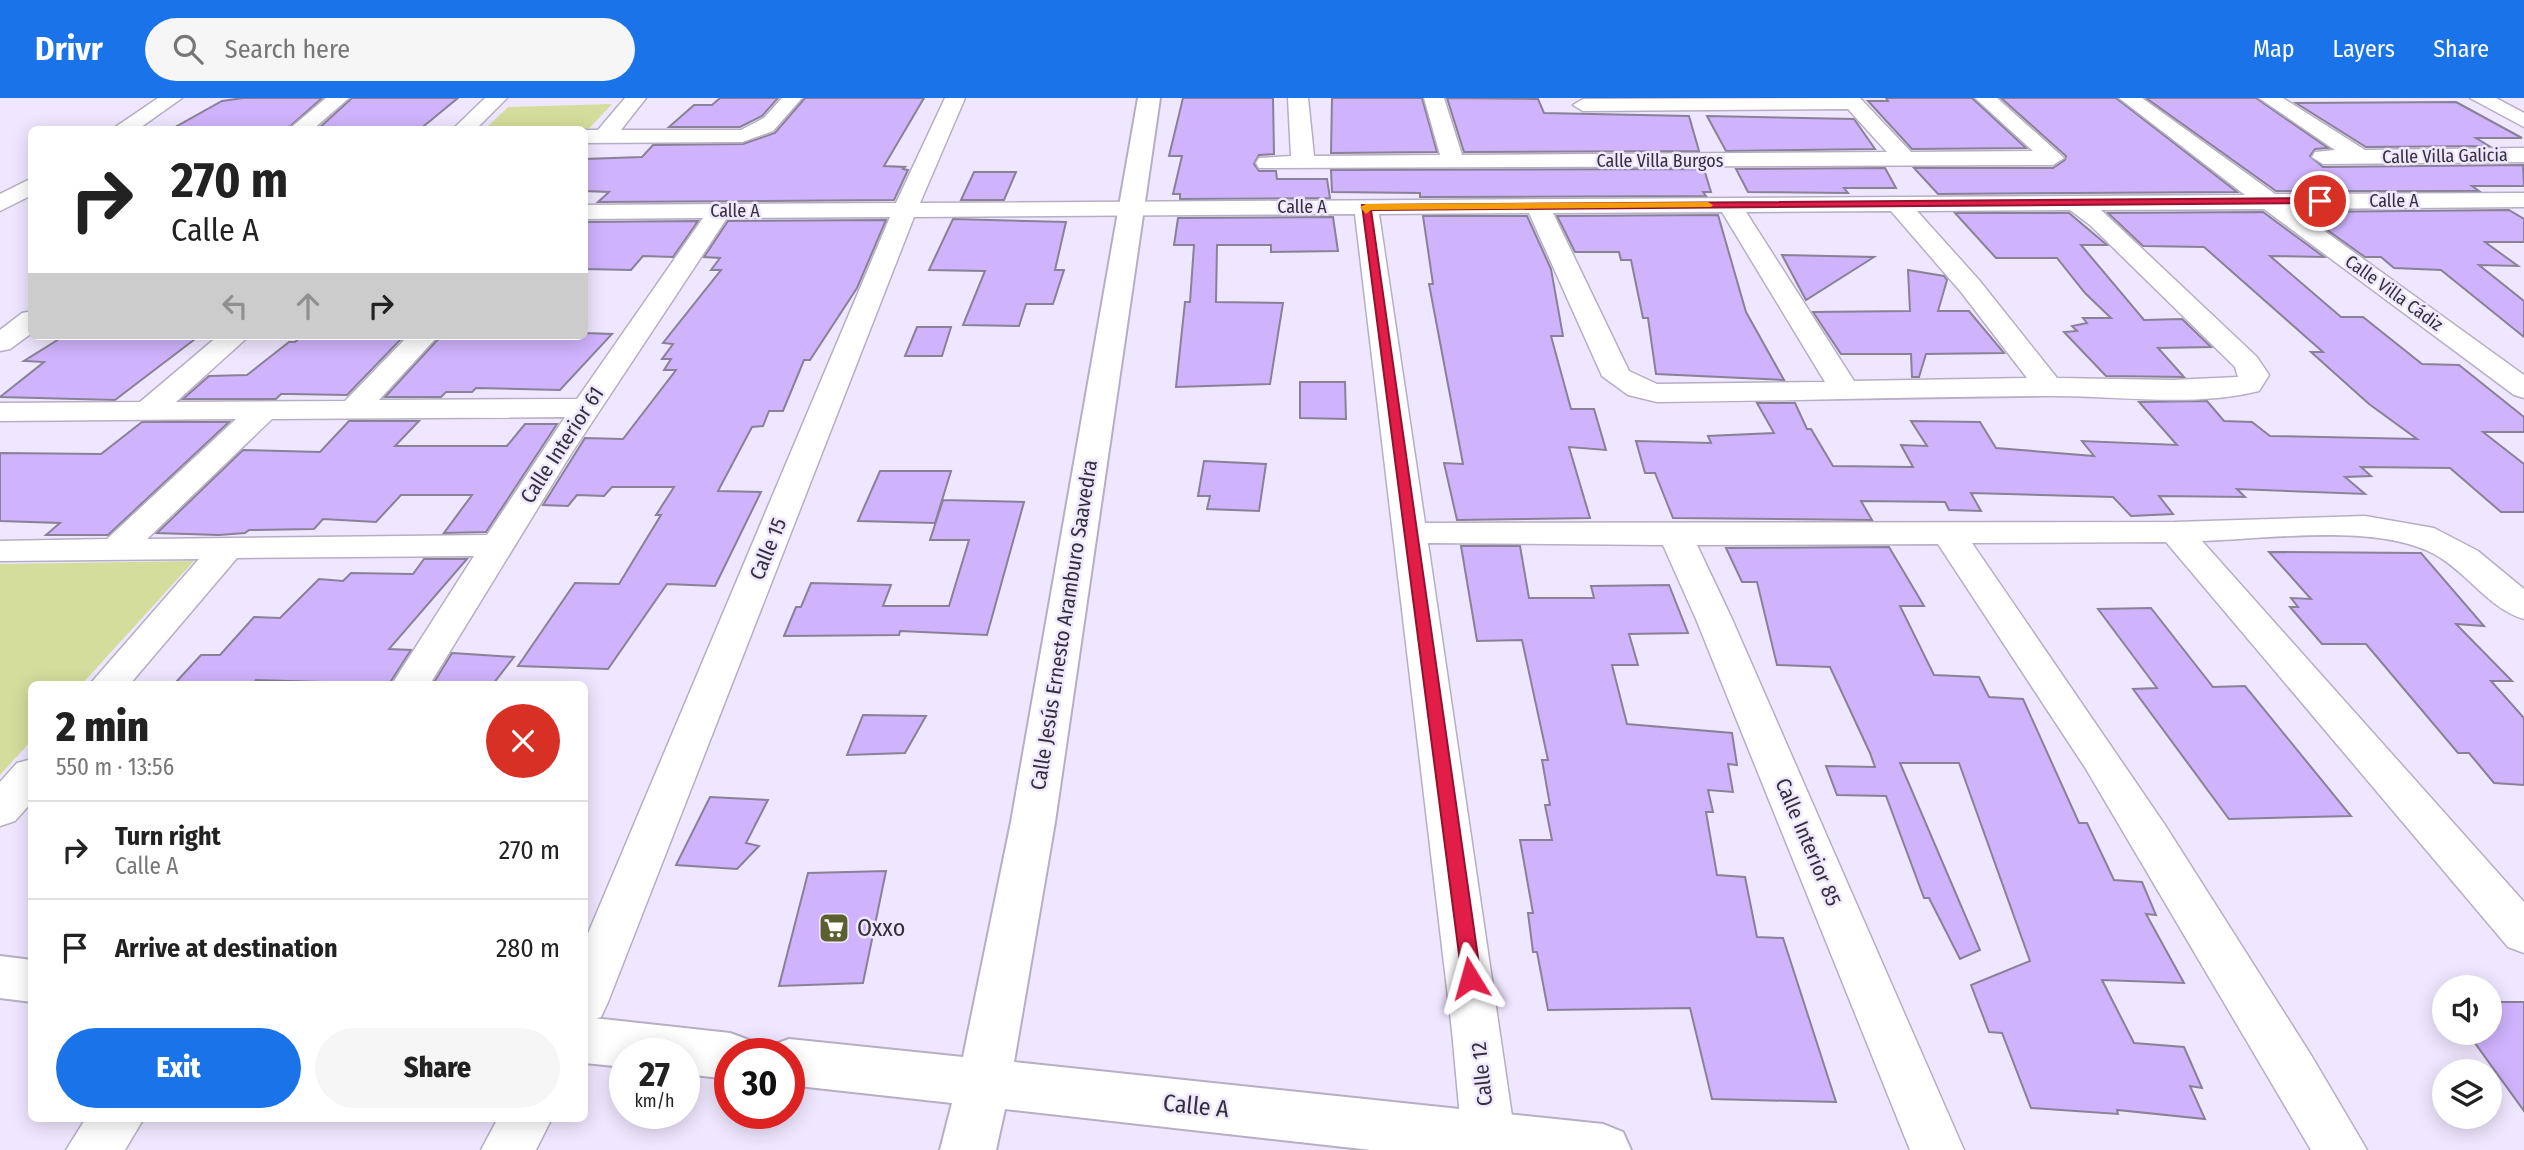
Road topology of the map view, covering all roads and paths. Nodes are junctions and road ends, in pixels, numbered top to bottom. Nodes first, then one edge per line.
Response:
1 (172, 98) edge
2 (339, 98) edge
3 (497, 98) edge
4 (636, 98) edge
5 (792, 98) edge
6 (955, 98) edge
7 (1149, 98) edge
8 (1298, 98) edge
9 (1434, 98) edge
10 (1985, 98) edge
11 (2129, 98) edge
12 (2269, 98) edge
13 (2480, 98) edge
14 (1851, 100) edge
15 (1581, 101) edge
16 (2524, 121) edge
17 (127, 126) edge
18 (303, 126) edge
19 (466, 126) edge
20 (594, 137) edge
21 (2524, 155) edge
22 (2361, 156) junction
23 (2323, 157) dead end
24 (1905, 159) junction
25 (1614, 161) junction
26 (1453, 162) junction
27 (1267, 163) dead end
28 (1303, 163) junction
29 (28, 187) edge
30 (2524, 200) edge
31 (2269, 201) junction
32 (2076, 203) junction
33 (0, 204) edge
34 (1898, 204) junction
35 (1730, 205) junction
36 (1538, 206) junction
37 (1366, 207) junction
38 (1130, 208) junction
39 (905, 210) junction
40 (720, 211) junction
41 (588, 212) edge
42 (0, 215) edge
43 (28, 215) edge
44 (28, 322) edge
45 (230, 340) edge
46 (420, 340) edge
47 (0, 343) edge
48 (2049, 387) junction
49 (2524, 389) edge
50 (1846, 392) junction
51 (585, 408) junction
52 (150, 409) junction
53 (353, 410) junction
54 (263, 411) junction
55 (0, 412) edge
56 (1946, 531) junction
57 (2175, 532) junction
58 (1411, 533) junction
59 (1675, 536) junction
60 (498, 545) junction
61 (228, 548) junction
62 (117, 549) junction
63 (0, 551) edge
64 (2524, 608) edge
65 (112, 681) edge
66 (413, 681) edge
67 (28, 778) edge
68 (0, 810) edge
69 (2524, 934) edge
70 (0, 977) edge
71 (28, 980) edge
72 (588, 992) edge
73 (588, 1040) edge
74 (714, 1054) edge
75 (805, 1064) edge
76 (984, 1083) junction
77 (115, 1122) edge
78 (524, 1122) edge
79 (1490, 1144) edge
80 (93, 1150) edge
81 (508, 1150) edge
82 (968, 1150) edge
83 (1603, 1150) edge
84 (1937, 1150) edge
85 (2340, 1150) edge

1 - 17 street
2 - 18 street
3 - 19 street
4 - 20 street
5 - 20 street
6 - 39 street, Calle 15
7 - 38 street, Calle Jesús Ernesto Aramburo Saavedra
8 - 28 street
9 - 26 street
10 - 24 street, Calle Villa Burgos
11 - 31 street, Calle Villa Cádiz
12 - 22 street
13 - 16 street
14 - 15 street
14 - 24 street
15 - 25 street
21 - 22 street, Calle Villa Galicia
22 - 23 street, Calle Villa Galicia
24 - 25 street, Calle Villa Burgos
25 - 26 street, Calle Villa Burgos
26 - 28 street, Calle Villa Burgos
27 - 28 street, Calle Villa Burgos
29 - 33 street
30 - 31 street, Calle A
31 - 32 street, Calle A
31 - 49 street, Calle Villa Cádiz
32 - 34 street, Calle A
32 - 48 street
34 - 35 street, Calle A
34 - 48 street
35 - 36 street, Calle A
35 - 50 street
36 - 37 street, Calle A
36 - 50 street
37 - 38 street, Calle A
37 - 58 street, Calle 12
38 - 39 street, Calle A
38 - 76 street, Calle Jesús Ernesto Aramburo Saavedra
39 - 40 street, Calle A
39 - 72 street, Calle 15
40 - 41 street, Calle A
40 - 51 street, Calle Interior 61
42 - 43 street
44 - 47 street
45 - 52 street
46 - 53 street
48 - 50 street
51 - 53 street
51 - 60 street, Calle Interior 61
52 - 54 street
52 - 55 street
53 - 54 street
54 - 62 street
56 - 57 street
56 - 59 street
56 - 85 street
57 - 64 street
57 - 69 street
58 - 59 street
58 - 79 street, Calle 12
59 - 84 street, Calle Interior 85
60 - 61 street
60 - 66 street, Calle Interior 61
61 - 62 street
61 - 65 street
62 - 63 street
67 - 68 street
70 - 71 street
73 - 74 street
75 - 76 street, Calle A
76 - 79 street, Calle A
76 - 82 street, Calle Jesús Ernesto Aramburo Saavedra
77 - 80 street
78 - 81 street
79 - 83 street, Calle A

